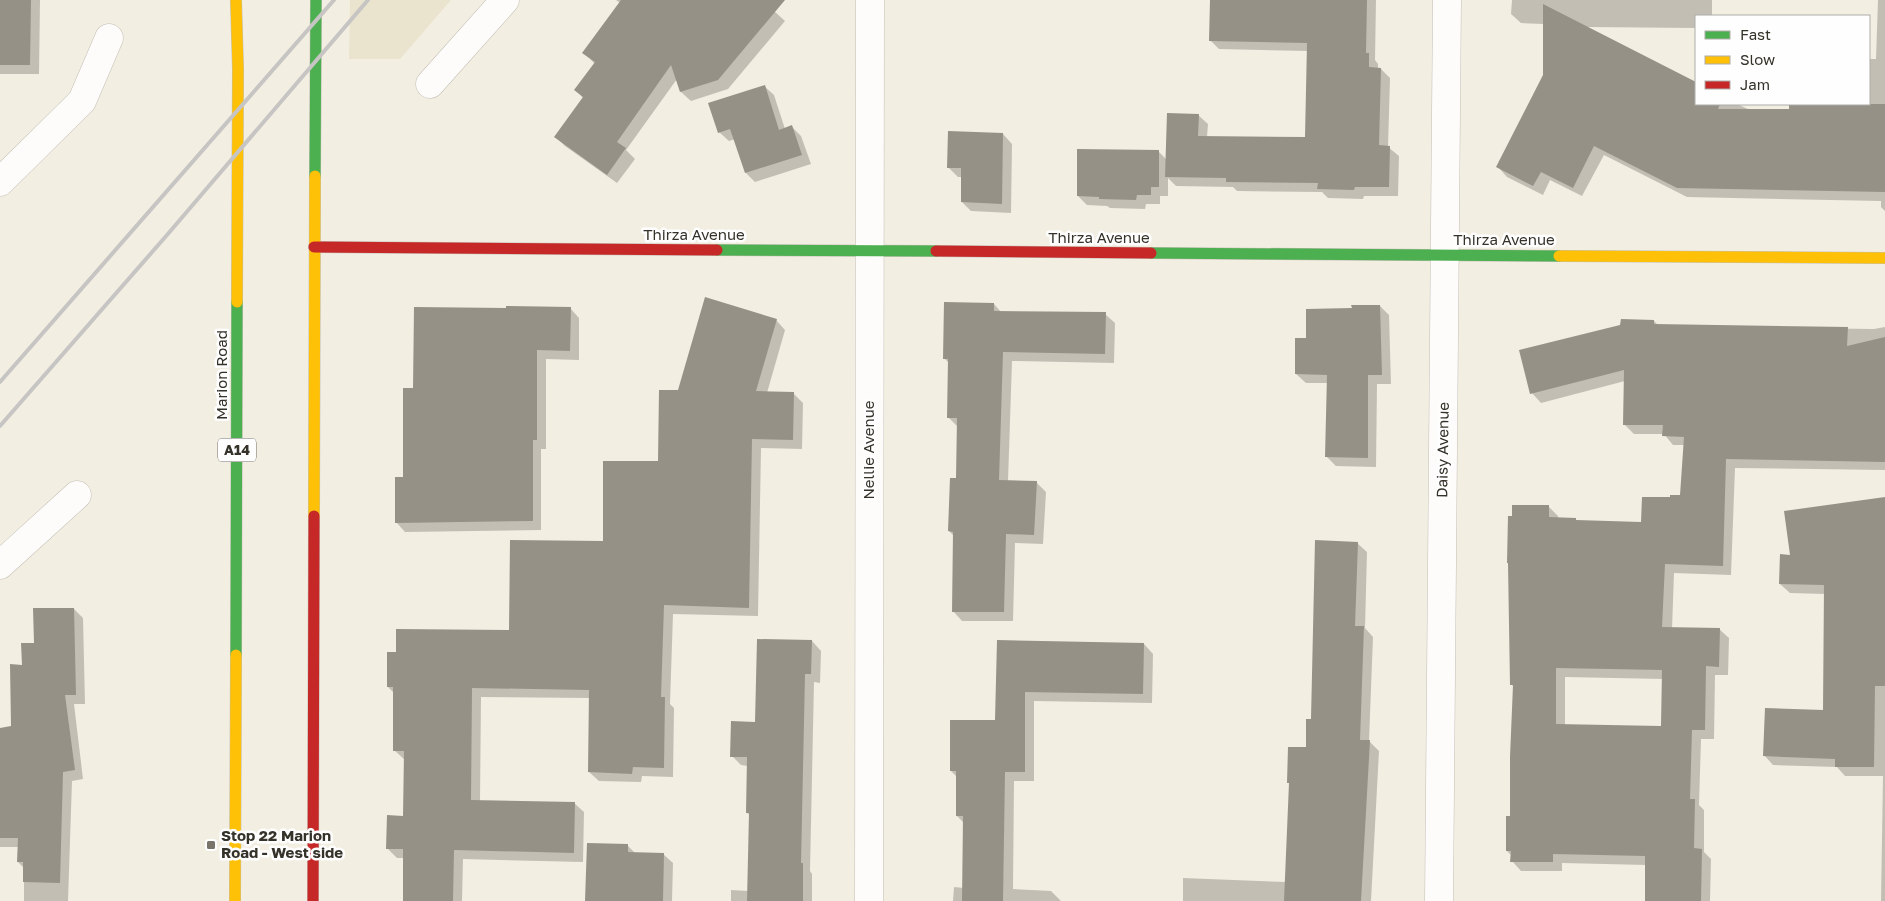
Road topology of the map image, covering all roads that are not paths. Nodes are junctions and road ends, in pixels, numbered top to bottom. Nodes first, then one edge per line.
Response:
1 (236, 0) edge
2 (316, 0) edge
3 (506, 0) edge
4 (870, 0) edge
5 (1447, 0) edge
6 (224, 17) dead end
7 (109, 38) dead end
8 (238, 69) junction
9 (430, 84) dead end
10 (0, 182) edge
11 (314, 248) junction
12 (870, 251) junction
13 (1444, 255) junction
14 (1885, 258) edge
15 (77, 495) dead end
16 (0, 565) edge
17 (235, 901) edge
18 (313, 901) edge
19 (869, 901) edge
20 (1439, 901) edge

1 - 8 main road, Marion Road / A14
2 - 11 main road
3 - 9 street
4 - 12 street, Nellie Avenue
5 - 13 street, Daisy Avenue
6 - 8 main road
7 - 10 street
8 - 17 main road, Marion Road / A14
11 - 12 main road, Thirza Avenue
11 - 18 main road
12 - 13 main road, Thirza Avenue
12 - 19 street, Nellie Avenue
13 - 14 main road, Thirza Avenue
13 - 20 street, Daisy Avenue
15 - 16 street

